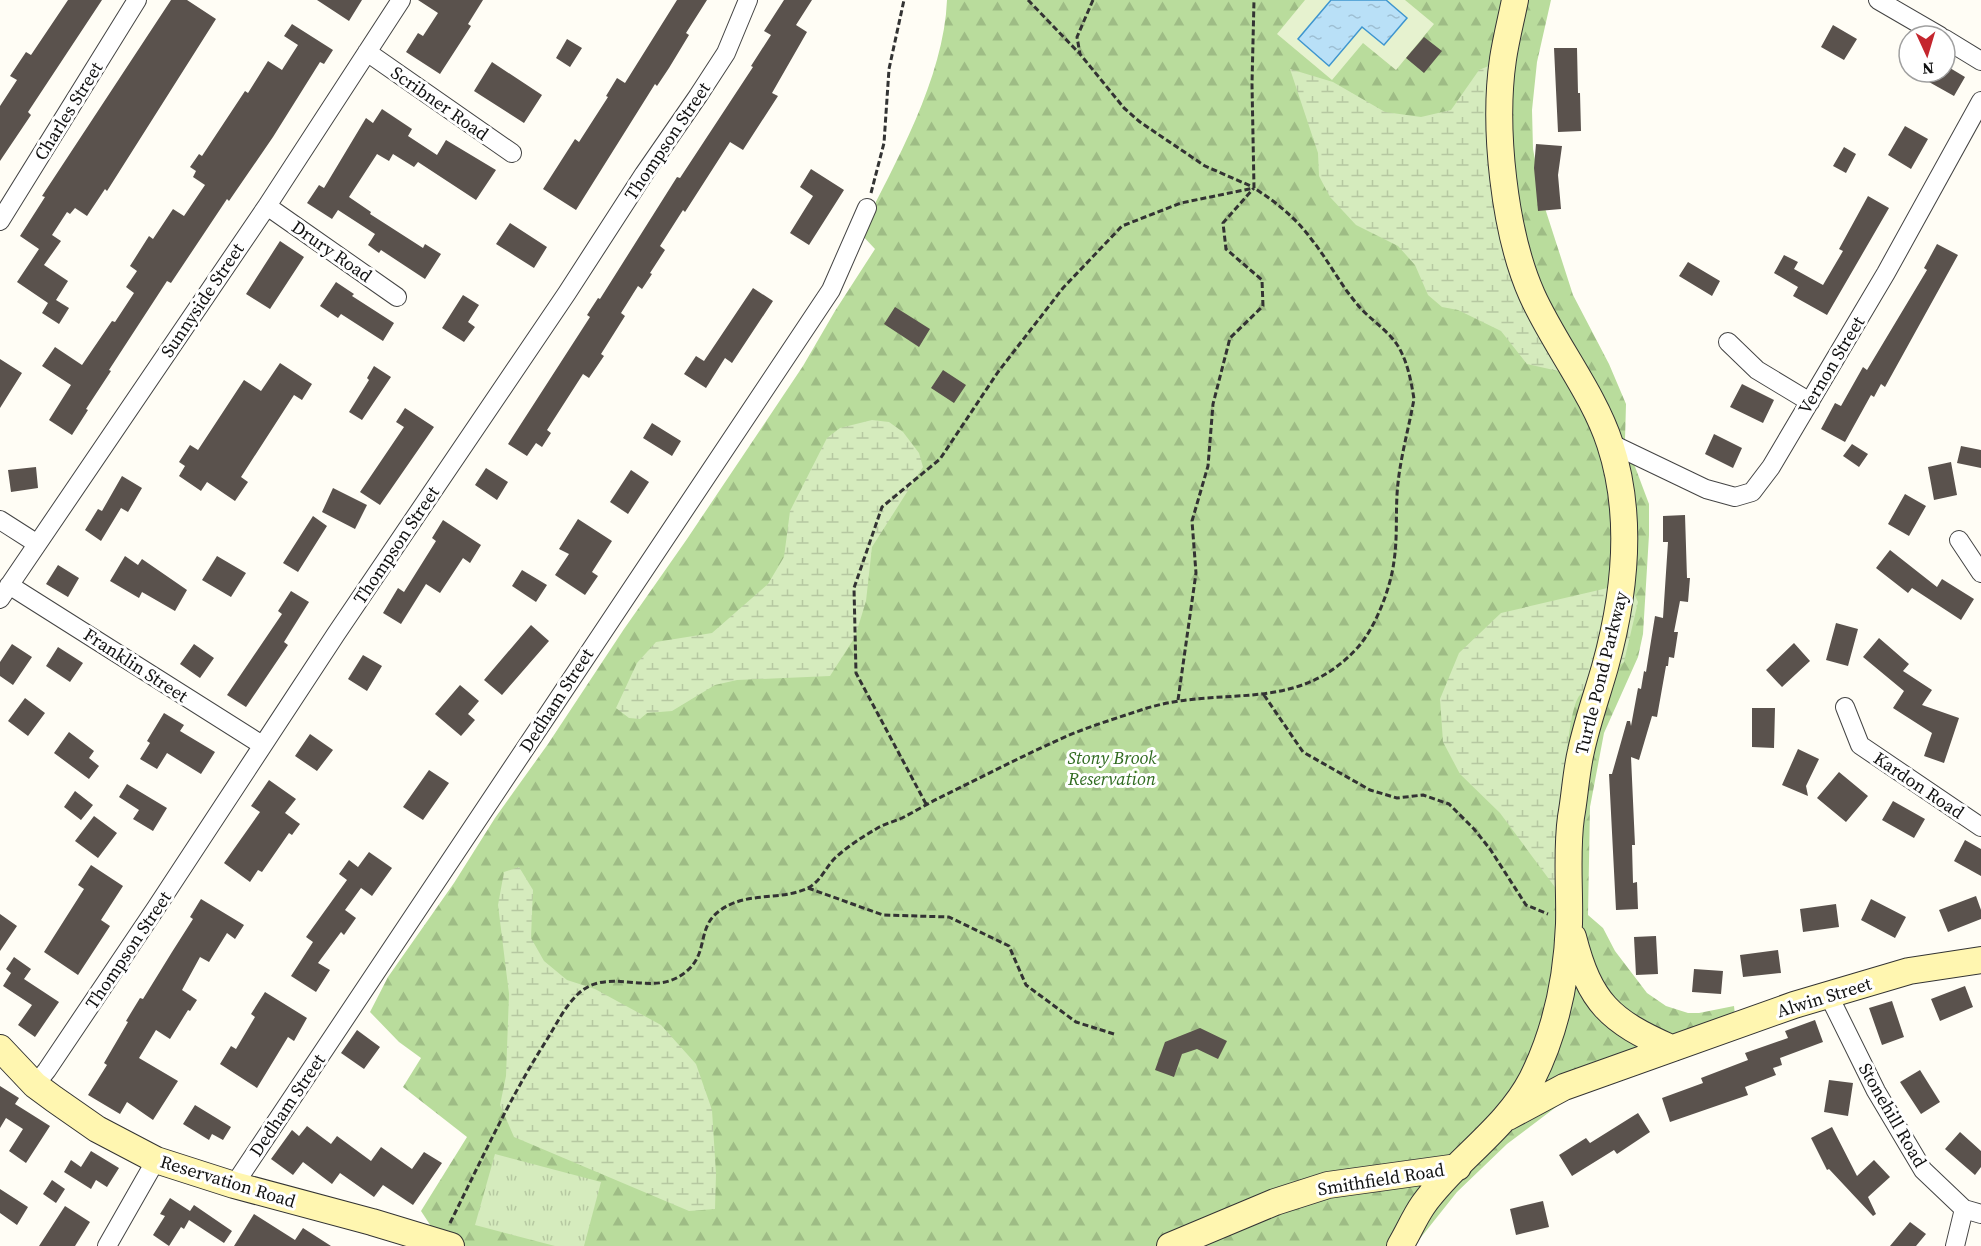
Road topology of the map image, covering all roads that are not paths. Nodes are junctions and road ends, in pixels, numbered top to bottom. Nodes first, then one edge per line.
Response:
1 (137, 0) edge
2 (401, 0) edge
3 (748, 0) edge
4 (1515, 0) edge
5 (1878, 0) edge
6 (1918, 24) edge
7 (1957, 46) edge
8 (367, 52) junction
9 (1981, 61) edge
10 (1981, 101) edge
11 (512, 153) dead end
12 (267, 206) junction
13 (867, 208) road end
14 (0, 221) edge
15 (397, 297) dead end
16 (1728, 342) dead end
17 (1809, 402) junction
18 (1610, 443) junction
19 (0, 520) edge
20 (1959, 540) dead end
21 (36, 543) junction
22 (1981, 573) edge
23 (5, 592) edge
24 (1845, 707) dead end
25 (262, 745) junction
26 (1981, 827) edge
27 (1569, 923) junction
28 (1981, 960) edge
29 (1828, 994) junction
30 (0, 1048) edge
31 (1671, 1048) junction
32 (34, 1085) junction
33 (1505, 1118) junction
34 (156, 1160) junction
35 (1458, 1167) junction
36 (234, 1185) junction
37 (1972, 1211) edge
38 (443, 1245) edge
39 (107, 1246) edge
40 (1170, 1246) edge
41 (1400, 1246) edge
42 (1955, 1246) edge

1 - 14 street, Charles Street
2 - 8 street, Sunnyside Street
3 - 25 street, Thompson Street
4 - 18 street, Turtle Pond Parkway
5 - 6 street
7 - 9 street
8 - 11 street, Scribner Road
8 - 12 street, Sunnyside Street
10 - 17 street, Vernon Street
12 - 15 street, Drury Road
12 - 21 street, Sunnyside Street
13 - 36 street, Dedham Street
16 - 17 street
17 - 18 street, Vernon Street
18 - 27 street, Turtle Pond Parkway
19 - 21 street
20 - 22 street
21 - 23 street, Sunnyside Street
23 - 25 street, Franklin Street
24 - 26 street, Kardon Road
25 - 32 street, Thompson Street
27 - 31 street
27 - 33 street, Turtle Pond Parkway
28 - 29 street, Alwin Street
29 - 31 street, Alwin Street
29 - 37 street, Stonehill Road
30 - 32 street, Reservation Road
31 - 33 street, Alwin Street
32 - 34 street, Reservation Road
33 - 35 street, Turtle Pond Parkway
34 - 36 street, Reservation Road
34 - 39 street
35 - 40 street, Smithfield Road
35 - 41 street, Turtle Pond Parkway
36 - 38 street, Reservation Road
37 - 42 street

